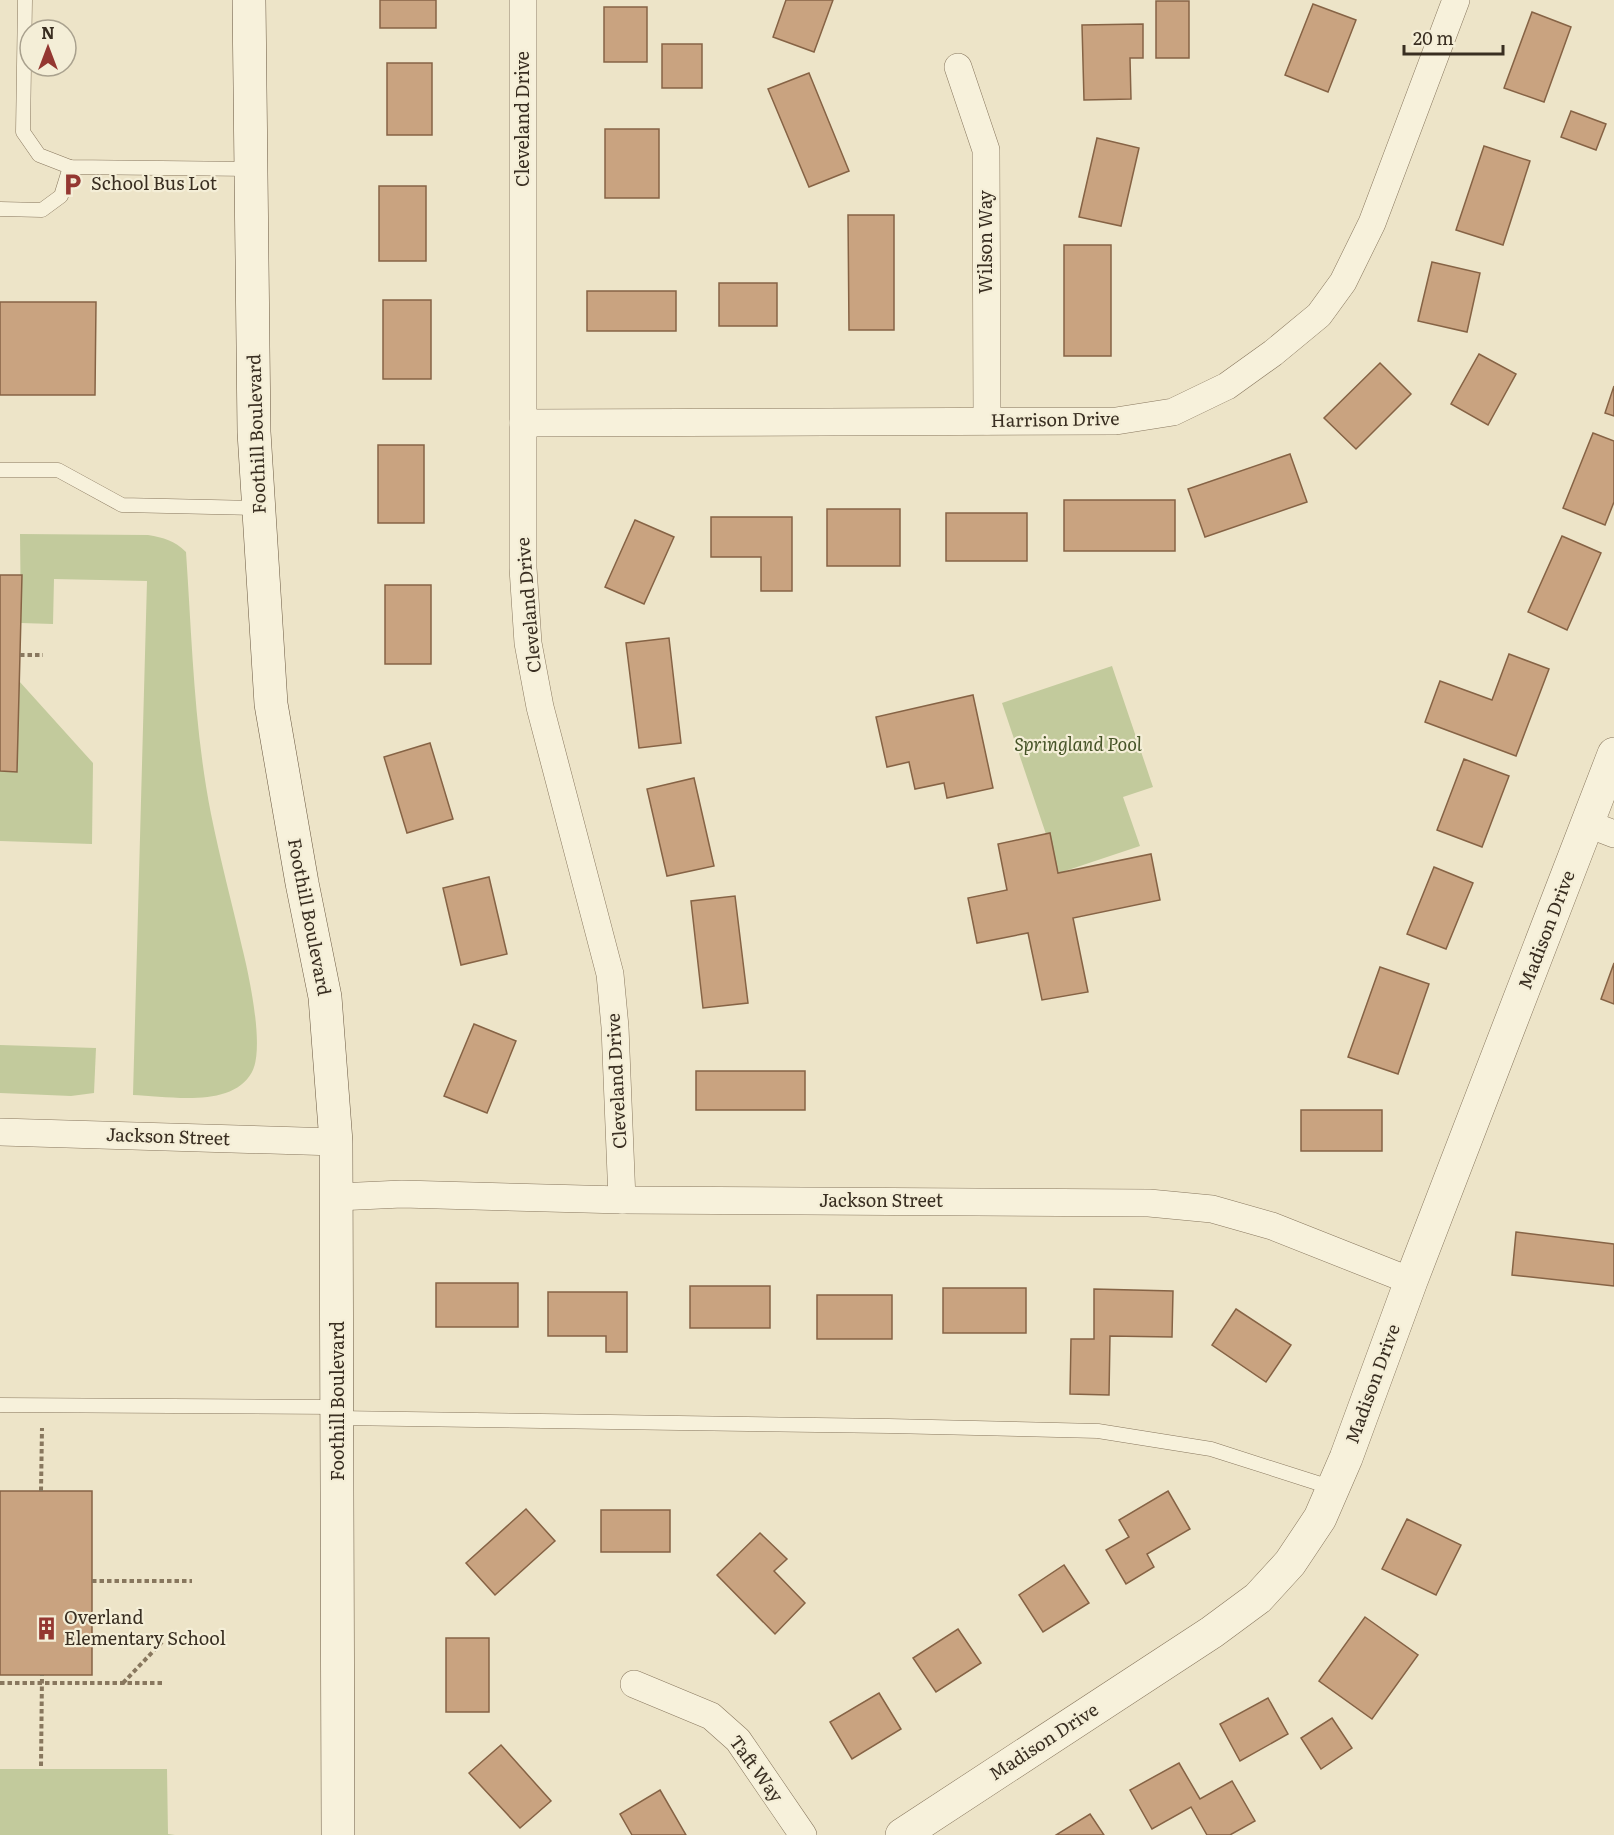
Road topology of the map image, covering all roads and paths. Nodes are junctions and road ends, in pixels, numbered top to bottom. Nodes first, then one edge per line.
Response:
1 (25, 0) edge
2 (249, 0) edge
3 (523, 0) edge
4 (1456, 0) edge
5 (958, 67) dead end
6 (70, 167) junction
7 (251, 169) junction
8 (0, 209) edge
9 (987, 421) junction
10 (524, 423) junction
11 (0, 470) edge
12 (259, 508) junction
13 (20, 655) dead end
14 (43, 655) dead end
15 (1614, 754) edge
16 (1601, 829) edge
17 (0, 1132) edge
18 (336, 1142) junction
19 (337, 1197) junction
20 (622, 1200) junction
21 (1411, 1281) junction
22 (0, 1405) edge
23 (42, 1405) junction
24 (338, 1413) junction
25 (1333, 1488) junction
26 (41, 1491) dead end
27 (92, 1581) dead end
28 (192, 1581) dead end
29 (162, 1642) dead end
30 (42, 1674) dead end
31 (0, 1683) edge
32 (42, 1683) junction
33 (122, 1683) junction
34 (162, 1683) dead end
35 (634, 1684) dead end
36 (41, 1766) dead end
37 (338, 1835) edge
38 (803, 1835) edge
39 (902, 1835) edge

1 - 6 lane
2 - 7 main road, Foothill Boulevard
3 - 10 street, Cleveland Drive
4 - 9 street, Harrison Drive
5 - 9 street, Wilson Way
6 - 7 lane
6 - 8 lane
7 - 12 main road, Foothill Boulevard
9 - 10 street, Harrison Drive
10 - 20 street, Cleveland Drive
11 - 12 lane
12 - 18 main road, Foothill Boulevard
13 - 14 path
15 - 16 main road, Madison Drive
16 - 21 main road, Madison Drive
17 - 18 street, Jackson Street
18 - 19 main road, Foothill Boulevard
19 - 20 street, Jackson Street
19 - 24 main road, Foothill Boulevard
20 - 21 street, Jackson Street
21 - 25 main road, Madison Drive
22 - 23 lane
23 - 24 lane
23 - 26 path
24 - 25 lane
24 - 37 main road, Foothill Boulevard
25 - 39 main road, Madison Drive
27 - 28 path
29 - 33 path
30 - 32 path
31 - 32 path
32 - 33 path
32 - 36 path
33 - 34 path
35 - 38 street, Taft Way

